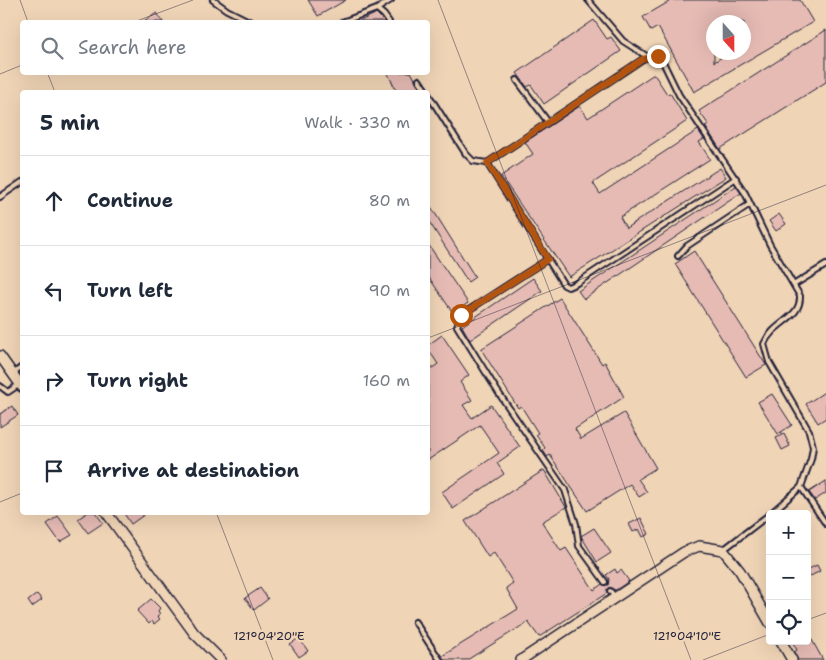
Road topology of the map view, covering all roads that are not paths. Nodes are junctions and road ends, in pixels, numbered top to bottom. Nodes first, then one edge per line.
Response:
1 (212, 0) edge
2 (391, 0) edge
3 (588, 0) edge
4 (377, 8) junction
5 (247, 20) edge
6 (347, 20) edge
7 (388, 20) edge
8 (648, 57) junction
9 (420, 80) dead end
10 (517, 80) dead end
11 (425, 90) edge
12 (430, 98) edge
13 (548, 122) junction
14 (487, 163) junction
15 (736, 178) junction
16 (20, 183) edge
17 (0, 198) edge
18 (750, 204) junction
19 (678, 256) dead end
20 (548, 259) junction
21 (826, 265) edge
22 (795, 284) junction
23 (0, 356) edge
24 (20, 369) edge
25 (13, 374) junction
26 (20, 384) edge
27 (20, 386) edge
28 (1, 389) edge
29 (801, 487) junction
30 (775, 510) edge
31 (108, 515) edge
32 (766, 517) edge
33 (826, 524) edge
34 (723, 550) junction
35 (605, 582) dead end
36 (766, 616) edge
37 (415, 622) dead end
38 (783, 645) edge
39 (221, 660) edge
40 (440, 660) edge
41 (521, 660) edge
42 (792, 660) edge

1 - 5 lane
2 - 4 lane
3 - 8 lane
4 - 6 lane
4 - 7 lane
8 - 13 lane
8 - 15 lane
9 - 11 lane
10 - 13 lane
12 - 14 lane
13 - 14 lane
14 - 20 lane
15 - 18 lane
15 - 20 lane
16 - 17 lane
18 - 19 lane
18 - 22 lane
20 - 35 lane
21 - 22 lane
22 - 29 lane
23 - 25 street
24 - 25 lane
25 - 26 street
27 - 28 lane
29 - 30 lane
29 - 33 lane
31 - 39 street
32 - 34 lane
34 - 36 street
34 - 41 street
37 - 40 lane
38 - 42 street

